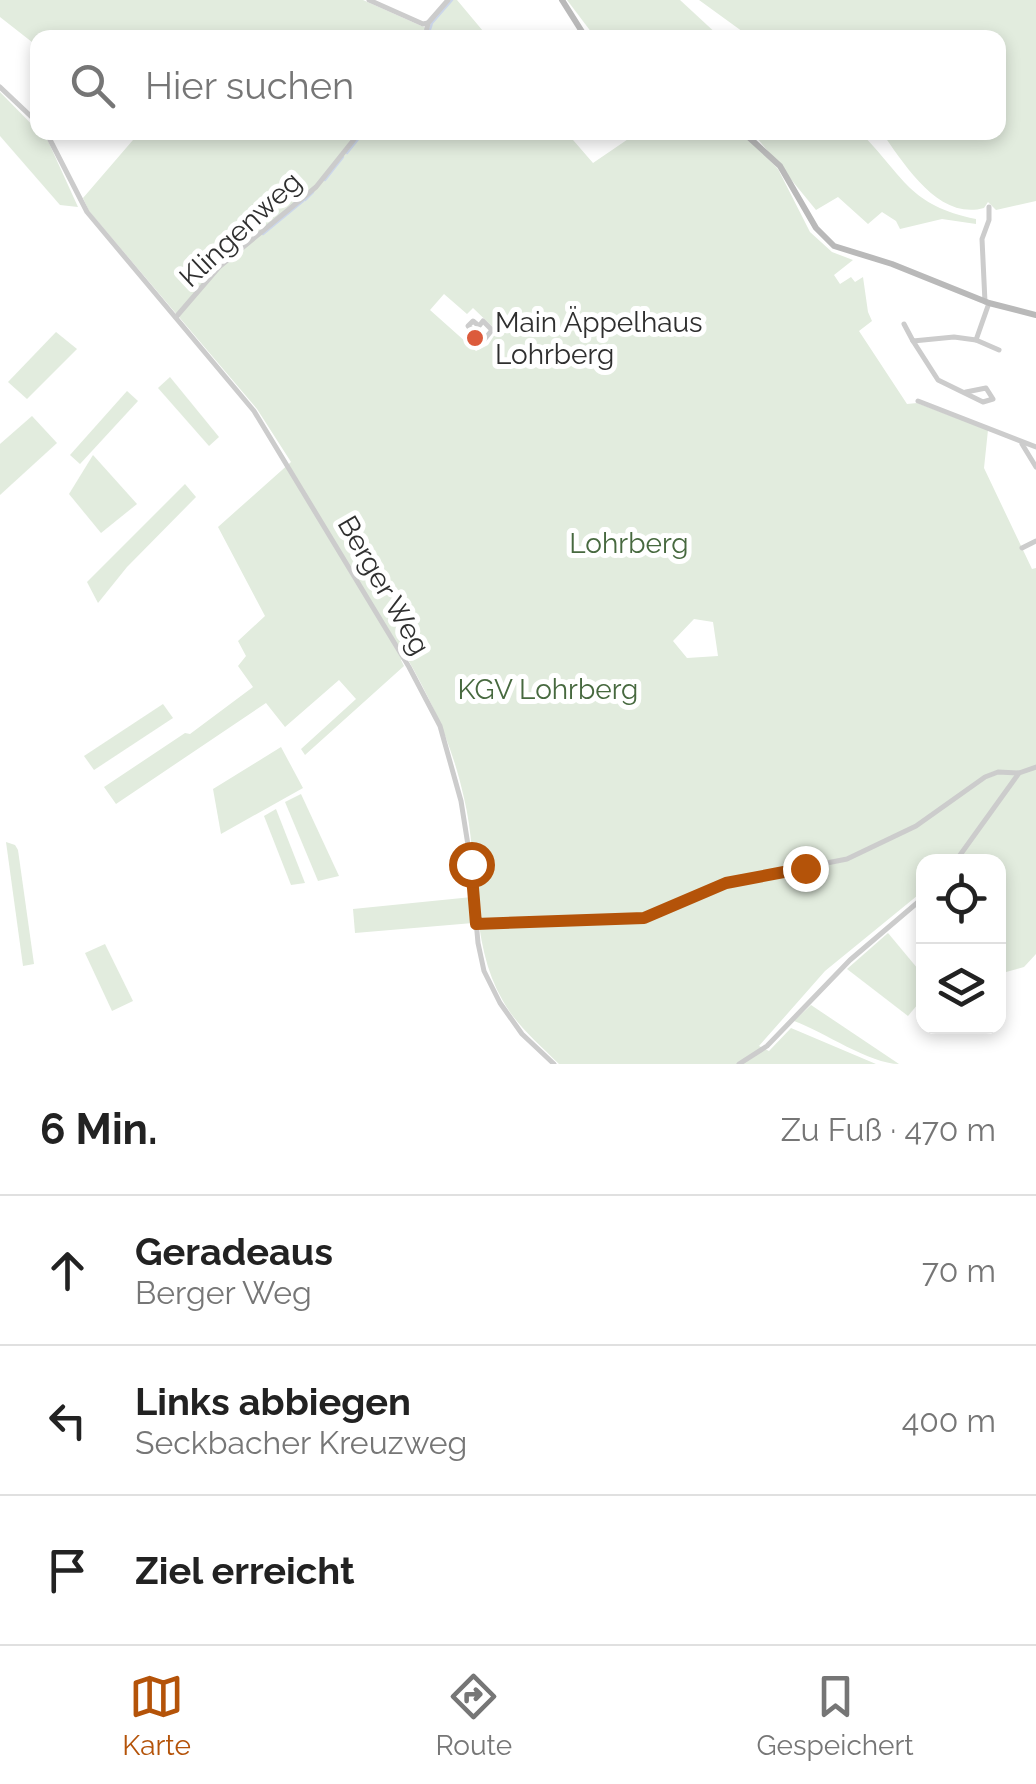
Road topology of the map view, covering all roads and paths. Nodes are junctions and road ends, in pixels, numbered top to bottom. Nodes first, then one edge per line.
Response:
1 (369, 0) edge
2 (448, 0) edge
3 (562, 0) edge
4 (428, 23) junction
5 (427, 30) edge
6 (581, 30) edge
7 (0, 87) edge
8 (30, 115) edge
9 (50, 140) edge
10 (354, 140) edge
11 (752, 140) edge
12 (989, 206) dead end
13 (987, 302) junction
14 (1036, 315) edge
15 (176, 318) junction
16 (904, 324) dead end
17 (492, 330) joint
18 (976, 340) junction
19 (913, 341) junction
20 (999, 350) dead end
21 (966, 392) junction
22 (918, 401) dead end
23 (1022, 444) junction
24 (1036, 447) edge
25 (1035, 462) edge
26 (1036, 541) edge
27 (1022, 548) dead end
28 (1036, 767) edge
29 (1019, 773) junction
30 (961, 854) edge
31 (916, 905) edge
32 (476, 924) junction
33 (554, 1064) edge
34 (739, 1064) edge

1 - 4 street
2 - 4 street
3 - 6 main road
4 - 5 street
7 - 8 street
9 - 15 street, Klingenweg
10 - 15 street, Klingenweg
11 - 13 main road
12 - 13 street
13 - 14 main road
13 - 18 street
15 - 32 street, Berger Weg
16 - 19 street
17 - 17 street
18 - 19 street
18 - 20 street
19 - 21 street
21 - 21 street
22 - 23 street
23 - 24 street
23 - 25 street
26 - 27 street
28 - 29 street
29 - 30 street
29 - 32 street
31 - 34 street
32 - 33 street, Berger Weg

